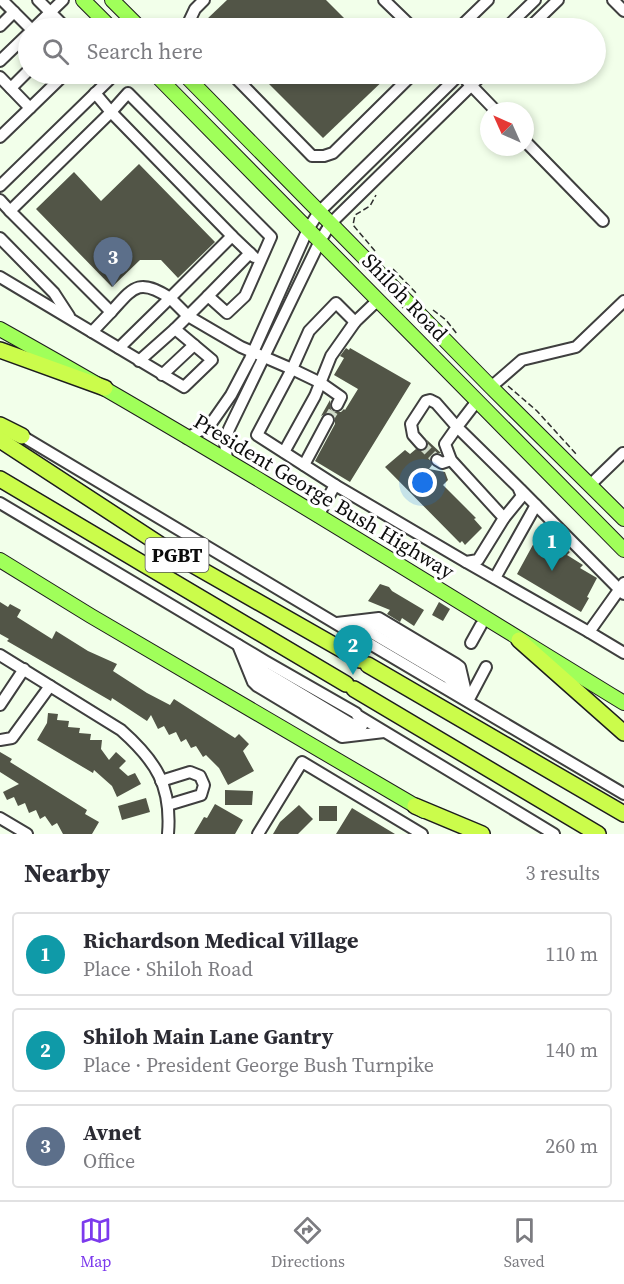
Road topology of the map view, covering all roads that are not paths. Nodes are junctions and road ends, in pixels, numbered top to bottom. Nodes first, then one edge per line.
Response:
1 (2, 0) edge
2 (38, 0) edge
3 (63, 0) edge
4 (83, 0) edge
5 (112, 0) edge
6 (204, 0) edge
7 (384, 0) edge
8 (488, 0) edge
9 (535, 0) edge
10 (558, 0) edge
11 (613, 0) edge
12 (14, 12) junction
13 (50, 12) junction
14 (624, 12) edge
15 (21, 18) edge
16 (43, 18) edge
17 (56, 18) edge
18 (101, 18) edge
19 (130, 18) edge
20 (191, 18) edge
21 (403, 18) edge
22 (469, 18) edge
23 (516, 18) edge
24 (539, 18) edge
25 (0, 26) edge
26 (18, 44) edge
27 (0, 61) edge
28 (0, 76) edge
29 (18, 81) edge
30 (55, 84) edge
31 (104, 84) edge
32 (165, 84) edge
33 (194, 84) edge
34 (242, 84) edge
35 (403, 84) edge
36 (450, 84) edge
37 (471, 85) joint
38 (11, 88) junction
39 (95, 93) junction
40 (487, 102) edge
41 (30, 108) junction
42 (111, 112) junction
43 (0, 136) edge
44 (534, 150) edge
45 (0, 186) edge
46 (0, 200) edge
47 (10, 211) junction
48 (319, 212) junction
49 (603, 221) dead end
50 (331, 223) junction
51 (308, 229) junction
52 (232, 236) junction
53 (0, 238) edge
54 (320, 241) junction
55 (250, 253) junction
56 (260, 262) junction
57 (0, 277) edge
58 (208, 296) junction
59 (170, 298) junction
60 (378, 300) junction
61 (624, 301) edge
62 (111, 312) junction
63 (188, 316) junction
64 (70, 319) junction
65 (356, 322) junction
66 (0, 329) edge
67 (175, 329) junction
68 (92, 332) junction
69 (194, 345) junction
70 (119, 348) junction
71 (0, 350) edge
72 (251, 353) junction
73 (264, 356) junction
74 (139, 361) junction
75 (292, 369) junction
76 (162, 375) junction
77 (321, 383) junction
78 (496, 383) junction
79 (105, 388) junction
80 (477, 401) junction
81 (337, 405) dead end
82 (328, 420) tunnel mouth
83 (0, 425) edge
84 (457, 427) junction
85 (22, 436) joint
86 (187, 438) junction
87 (0, 440) edge
88 (421, 444) tunnel mouth
89 (285, 452) junction
90 (623, 453) edge
91 (226, 460) junction
92 (438, 460) dead end
93 (451, 460) junction
94 (304, 465) junction
95 (0, 479) edge
96 (335, 484) junction
97 (590, 485) junction
98 (518, 487) junction
99 (0, 503) edge
100 (536, 505) junction
101 (318, 516) junction
102 (504, 518) junction
103 (624, 519) edge
104 (624, 550) edge
105 (0, 560) edge
106 (466, 562) junction
107 (495, 578) junction
108 (622, 588) edge
109 (337, 623) junction
110 (481, 625) dead end
111 (589, 632) junction
112 (519, 640) junction
113 (471, 643) dead end
114 (238, 645) junction
115 (624, 653) edge
116 (0, 655) edge
117 (486, 667) dead end
118 (24, 669) junction
119 (50, 686) junction
120 (468, 701) junction
121 (624, 703) edge
122 (0, 705) edge
123 (384, 732) junction
124 (624, 733) edge
125 (0, 740) edge
126 (162, 781) junction
127 (624, 794) edge
128 (168, 805) junction
129 (416, 806) junction
130 (624, 814) edge
131 (0, 818) edge
132 (27, 834) edge
133 (168, 834) edge
134 (258, 834) edge
135 (422, 834) edge
136 (462, 834) edge
137 (482, 834) edge
138 (554, 834) edge
139 (598, 834) edge

1 - 12 street
2 - 13 street
3 - 13 street
4 - 18 main road
5 - 19 main road
6 - 20 street
7 - 21 street
8 - 22 street
9 - 23 street
10 - 24 street
11 - 14 street
12 - 15 street
12 - 25 street
13 - 16 street
13 - 17 street
26 - 27 street
28 - 38 street
29 - 38 street
30 - 41 street
31 - 39 street
32 - 51 main road, Shiloh Road
33 - 48 main road, Shiloh Road
34 - 35 street
36 - 48 street
37 - 40 street
37 - 50 street
38 - 41 street
39 - 42 street
39 - 45 street
41 - 43 street
42 - 47 street
42 - 52 street
42 - 56 street
44 - 49 street
46 - 47 street
47 - 62 street
48 - 50 main road, Shiloh Road
48 - 51 street
50 - 54 street
50 - 78 main road, Shiloh Road
51 - 54 main road, Shiloh Road
51 - 72 street
52 - 55 street
52 - 59 street
53 - 64 street
54 - 60 main road, Shiloh Road
54 - 73 street
55 - 56 street
55 - 58 street
56 - 58 street
57 - 64 street
58 - 63 street
59 - 62 street
59 - 63 street
59 - 70 street
60 - 65 street
60 - 80 main road, Shiloh Road
61 - 78 street
62 - 68 street
63 - 67 street
63 - 72 street
64 - 68 street
65 - 75 street
65 - 77 street
66 - 79 main road, President George Bush Highway
67 - 69 street
67 - 74 street
68 - 70 street
69 - 76 street
69 - 76 street
70 - 74 street
71 - 79 highway
72 - 73 street
72 - 86 street
73 - 75 street
73 - 91 street
74 - 76 street
75 - 77 street
75 - 89 street
77 - 81 street
77 - 89 street
78 - 80 main road
78 - 97 main road, Shiloh Road
79 - 86 main road, President George Bush Highway
80 - 84 street
80 - 104 main road, Shiloh Road
82 - 94 street
83 - 85 highway
84 - 88 street
84 - 93 street
84 - 98 street
85 - 109 street
86 - 91 main road, President George Bush Highway
87 - 130 highway, PGBT
89 - 94 street
90 - 97 street
91 - 101 main road, President George Bush Highway
92 - 93 street
93 - 102 street
94 - 96 street
95 - 139 highway, PGBT
96 - 101 street
96 - 106 street
97 - 103 main road, Shiloh Road
98 - 100 street
98 - 102 street
99 - 114 street
100 - 107 street
100 - 108 street
101 - 112 main road, President George Bush Highway
102 - 106 street
105 - 129 main road
106 - 107 street
107 - 111 street
108 - 111 street
109 - 120 street
109 - 120 street
109 - 120 street
110 - 113 street
111 - 115 street
112 - 121 main road, President George Bush Highway
112 - 124 highway
114 - 123 street
114 - 123 street
114 - 123 street
116 - 118 street
117 - 120 street
118 - 119 street
118 - 122 street
119 - 125 street
119 - 126 street
120 - 127 street
123 - 138 street
126 - 128 street
126 - 128 street
128 - 133 street
129 - 136 main road
129 - 137 highway
131 - 132 street
134 - 135 street

